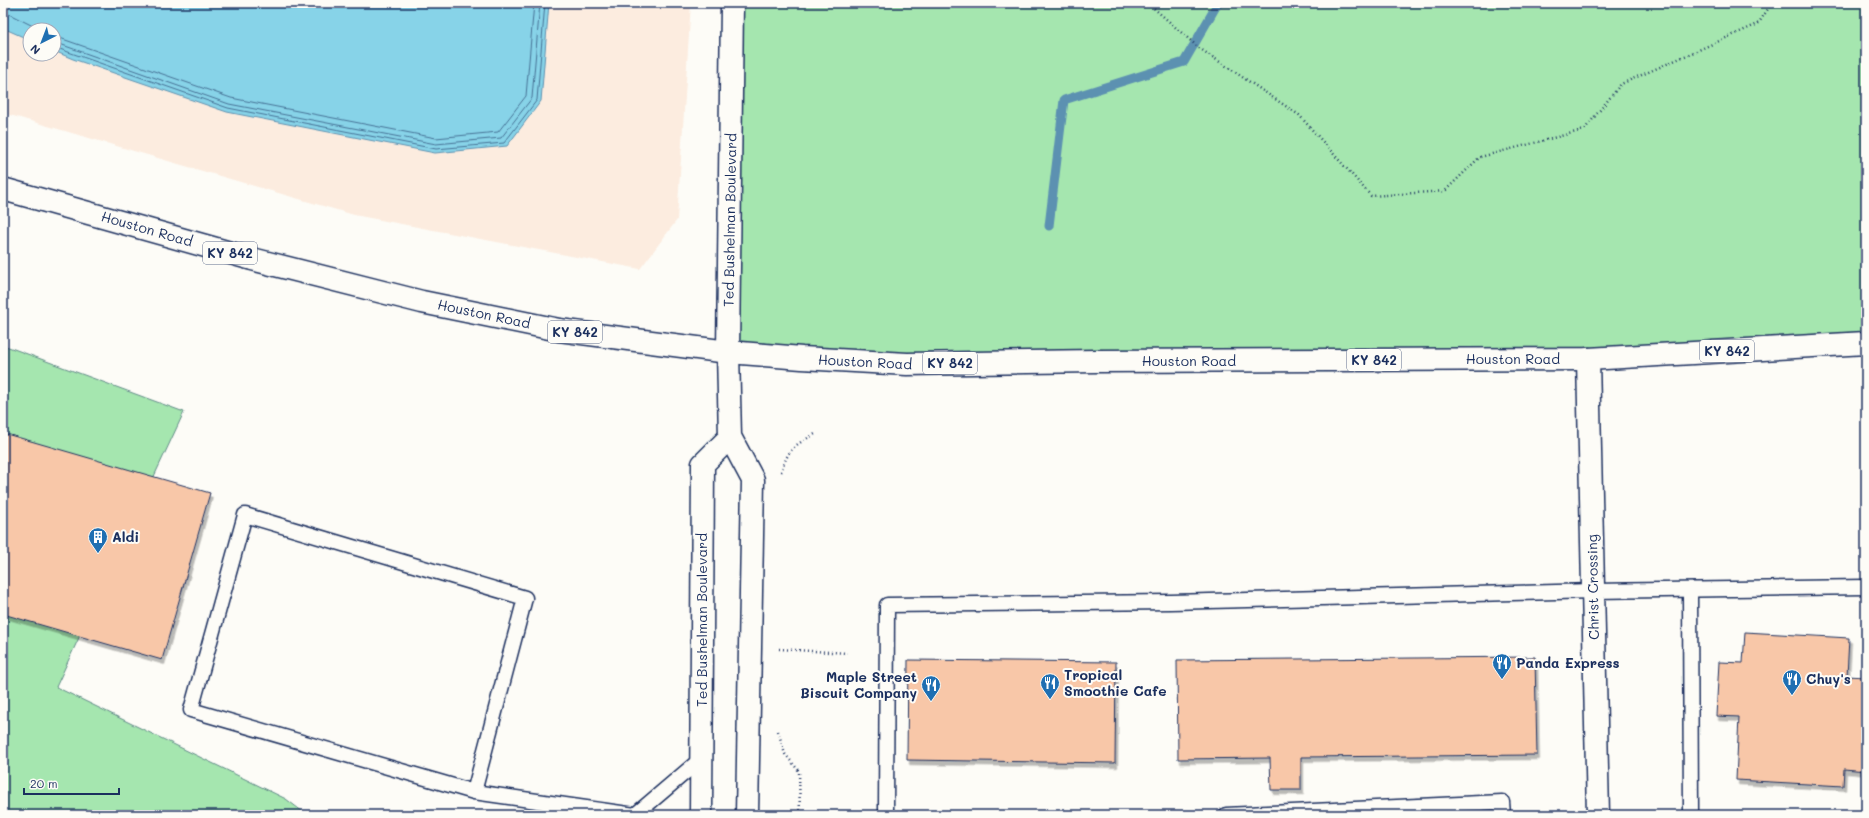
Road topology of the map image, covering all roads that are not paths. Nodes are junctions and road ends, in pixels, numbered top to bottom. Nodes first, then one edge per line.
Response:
1 (732, 3) edge
2 (3, 189) edge
3 (1866, 343) edge
4 (728, 352) junction
5 (1588, 359) junction
6 (730, 437) junction
7 (1866, 587) edge
8 (1690, 591) junction
9 (1593, 592) junction
10 (701, 759) junction
11 (474, 792) junction
12 (635, 815) edge
13 (701, 815) edge
14 (748, 815) edge
15 (886, 815) edge
16 (1226, 815) edge
17 (1503, 815) edge
18 (1598, 815) edge
19 (1691, 815) edge

1 - 4 main road, Ted Bushelman Boulevard
2 - 4 main road, Houston Road / KY 842
3 - 5 main road, Houston Road / KY 842
4 - 5 main road, Houston Road / KY 842
4 - 6 main road, Ted Bushelman Boulevard
5 - 9 main road, Christ Crossing
6 - 10 main road, Ted Bushelman Boulevard
6 - 14 main road, Ted Bushelman Boulevard
7 - 8 lane
8 - 9 lane
8 - 19 lane
9 - 15 lane
9 - 18 main road, Christ Crossing
10 - 12 lane
10 - 13 main road, Ted Bushelman Boulevard
11 - 11 lane
11 - 12 lane
16 - 17 lane

